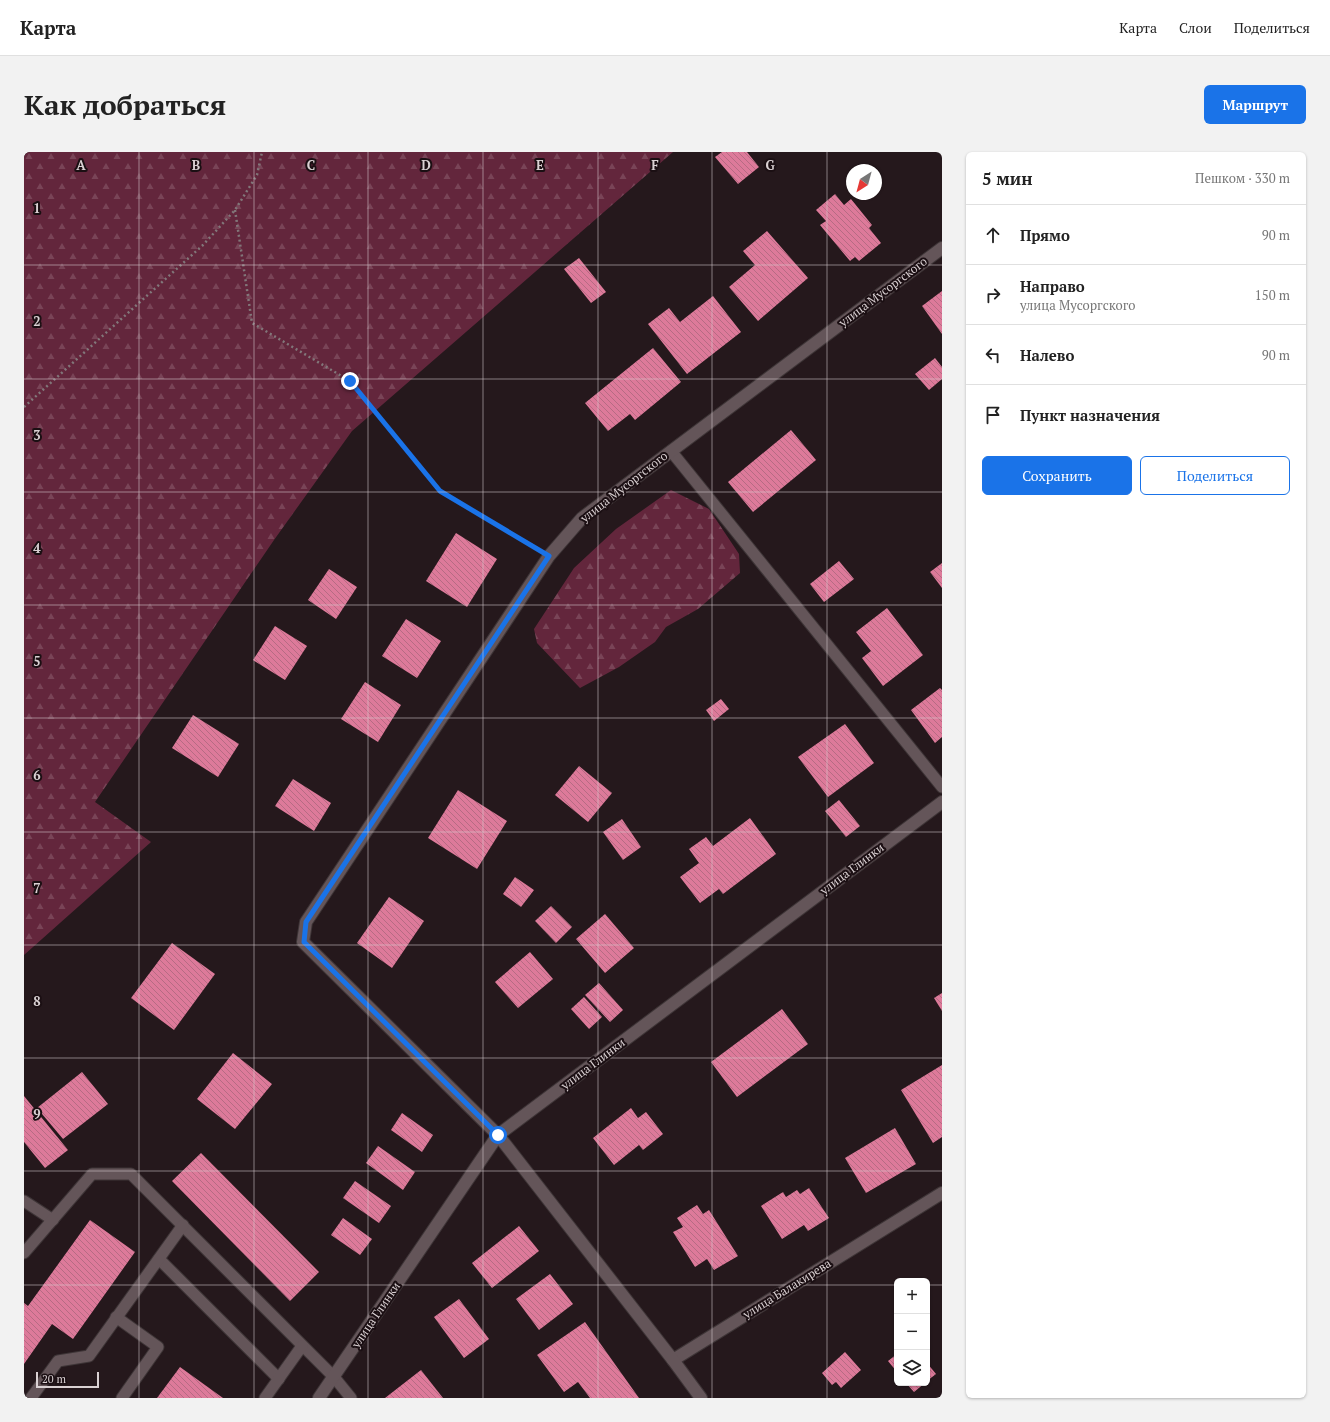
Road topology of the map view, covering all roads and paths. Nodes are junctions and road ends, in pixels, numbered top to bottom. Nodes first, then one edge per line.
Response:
1 (262, 152) edge
2 (235, 210) junction
3 (942, 248) edge
4 (24, 407) edge
5 (671, 451) junction
6 (549, 556) junction
7 (942, 787) edge
8 (942, 802) edge
9 (498, 1135) junction
10 (942, 1193) edge
11 (24, 1201) edge
12 (53, 1220) junction
13 (182, 1225) junction
14 (24, 1253) edge
15 (158, 1259) junction
16 (116, 1317) junction
17 (302, 1346) junction
18 (673, 1360) junction
19 (334, 1377) junction
20 (279, 1379) junction
21 (31, 1398) edge
22 (122, 1398) edge
23 (265, 1398) edge
24 (319, 1398) edge
25 (351, 1398) edge
26 (701, 1398) edge

1 - 2 path
2 - 4 path
2 - 6 path
3 - 5 street, улица Мусоргского
5 - 6 street, улица Мусоргского
5 - 7 lane
6 - 9 street, улица Мусоргского
8 - 9 street, улица Глинки
9 - 18 street
9 - 19 street, улица Глинки
10 - 18 street, улица Балакирева
11 - 12 lane
12 - 13 lane
12 - 14 lane
13 - 15 lane
13 - 17 lane
15 - 16 lane
15 - 20 lane
16 - 21 lane
16 - 22 lane
17 - 19 lane
17 - 20 lane
18 - 26 street
19 - 24 street, улица Глинки
19 - 25 lane
20 - 23 lane

